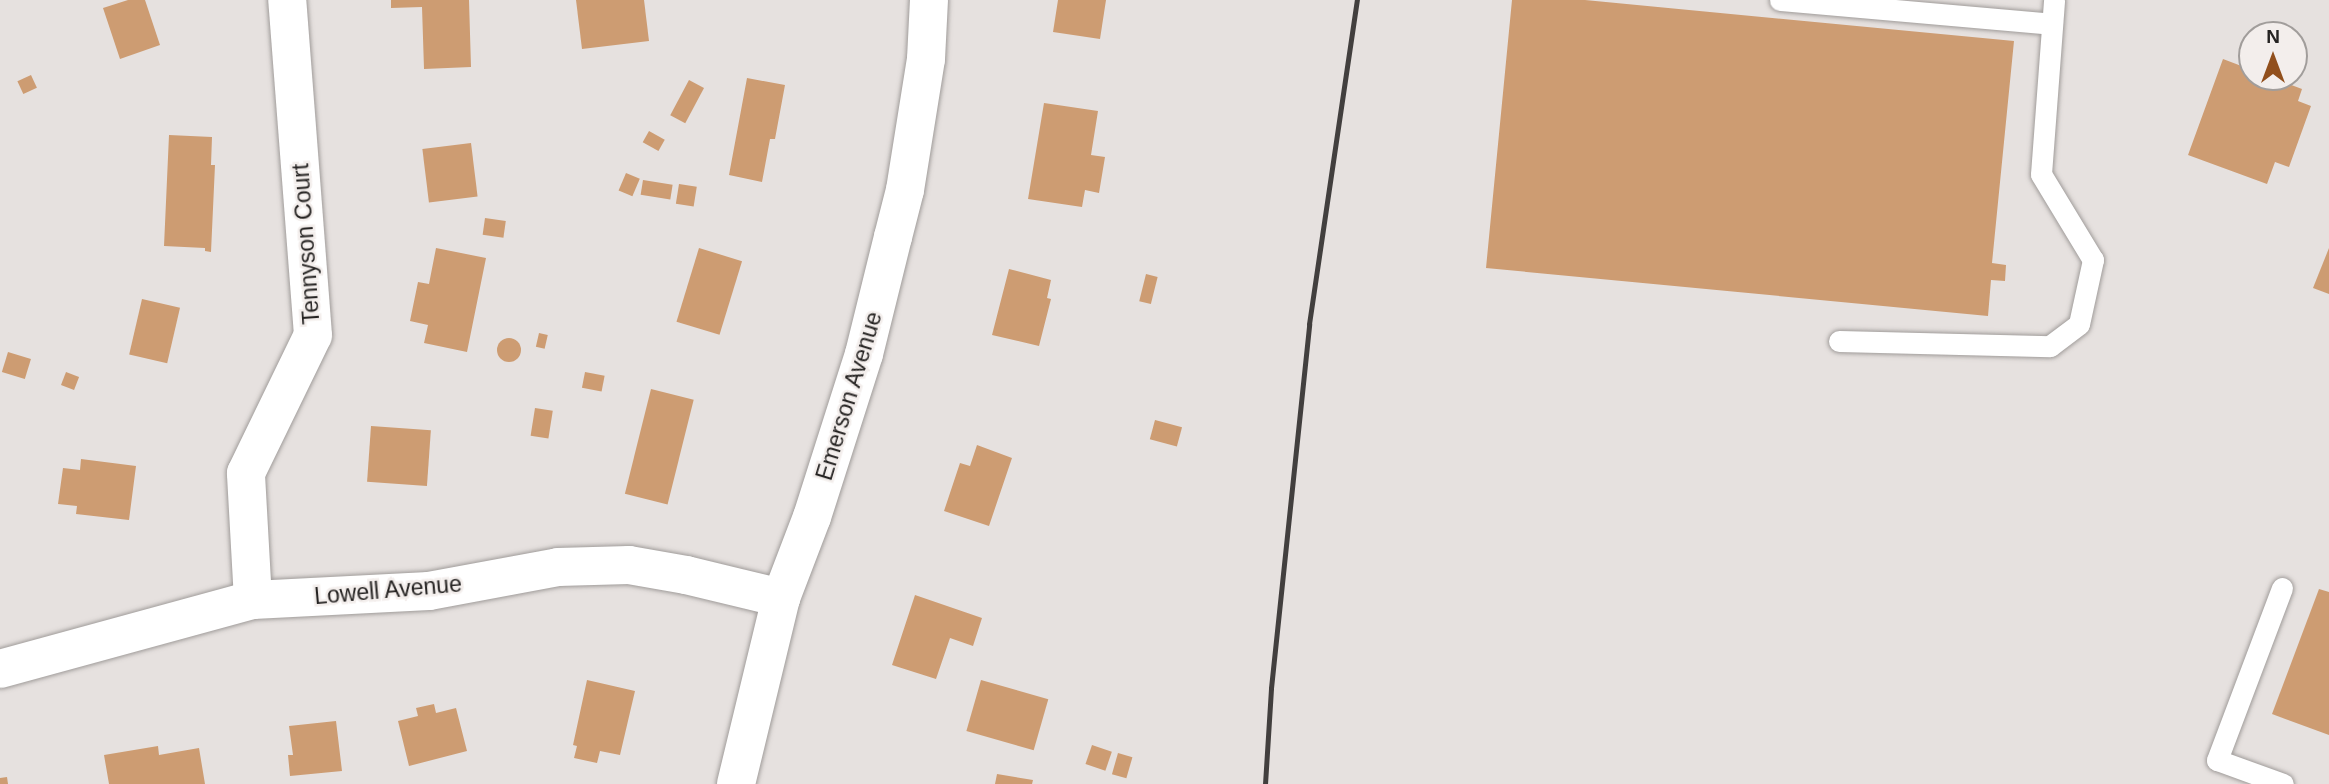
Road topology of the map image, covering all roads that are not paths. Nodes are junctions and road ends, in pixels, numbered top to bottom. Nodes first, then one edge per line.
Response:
1 (287, 0) edge
2 (929, 0) edge
3 (1780, 0) edge
4 (2054, 0) edge
5 (2052, 24) junction
6 (1839, 341) dead end
7 (2282, 588) dead end
8 (780, 598) junction
9 (253, 600) junction
10 (0, 669) edge
11 (736, 784) edge
12 (2283, 784) edge

1 - 9 street, Tennyson Court
2 - 8 street, Emerson Avenue
3 - 5 lane
4 - 5 lane
5 - 6 lane
7 - 12 lane
8 - 9 street, Lowell Avenue
8 - 11 street, Emerson Avenue
9 - 10 street, Lowell Avenue

